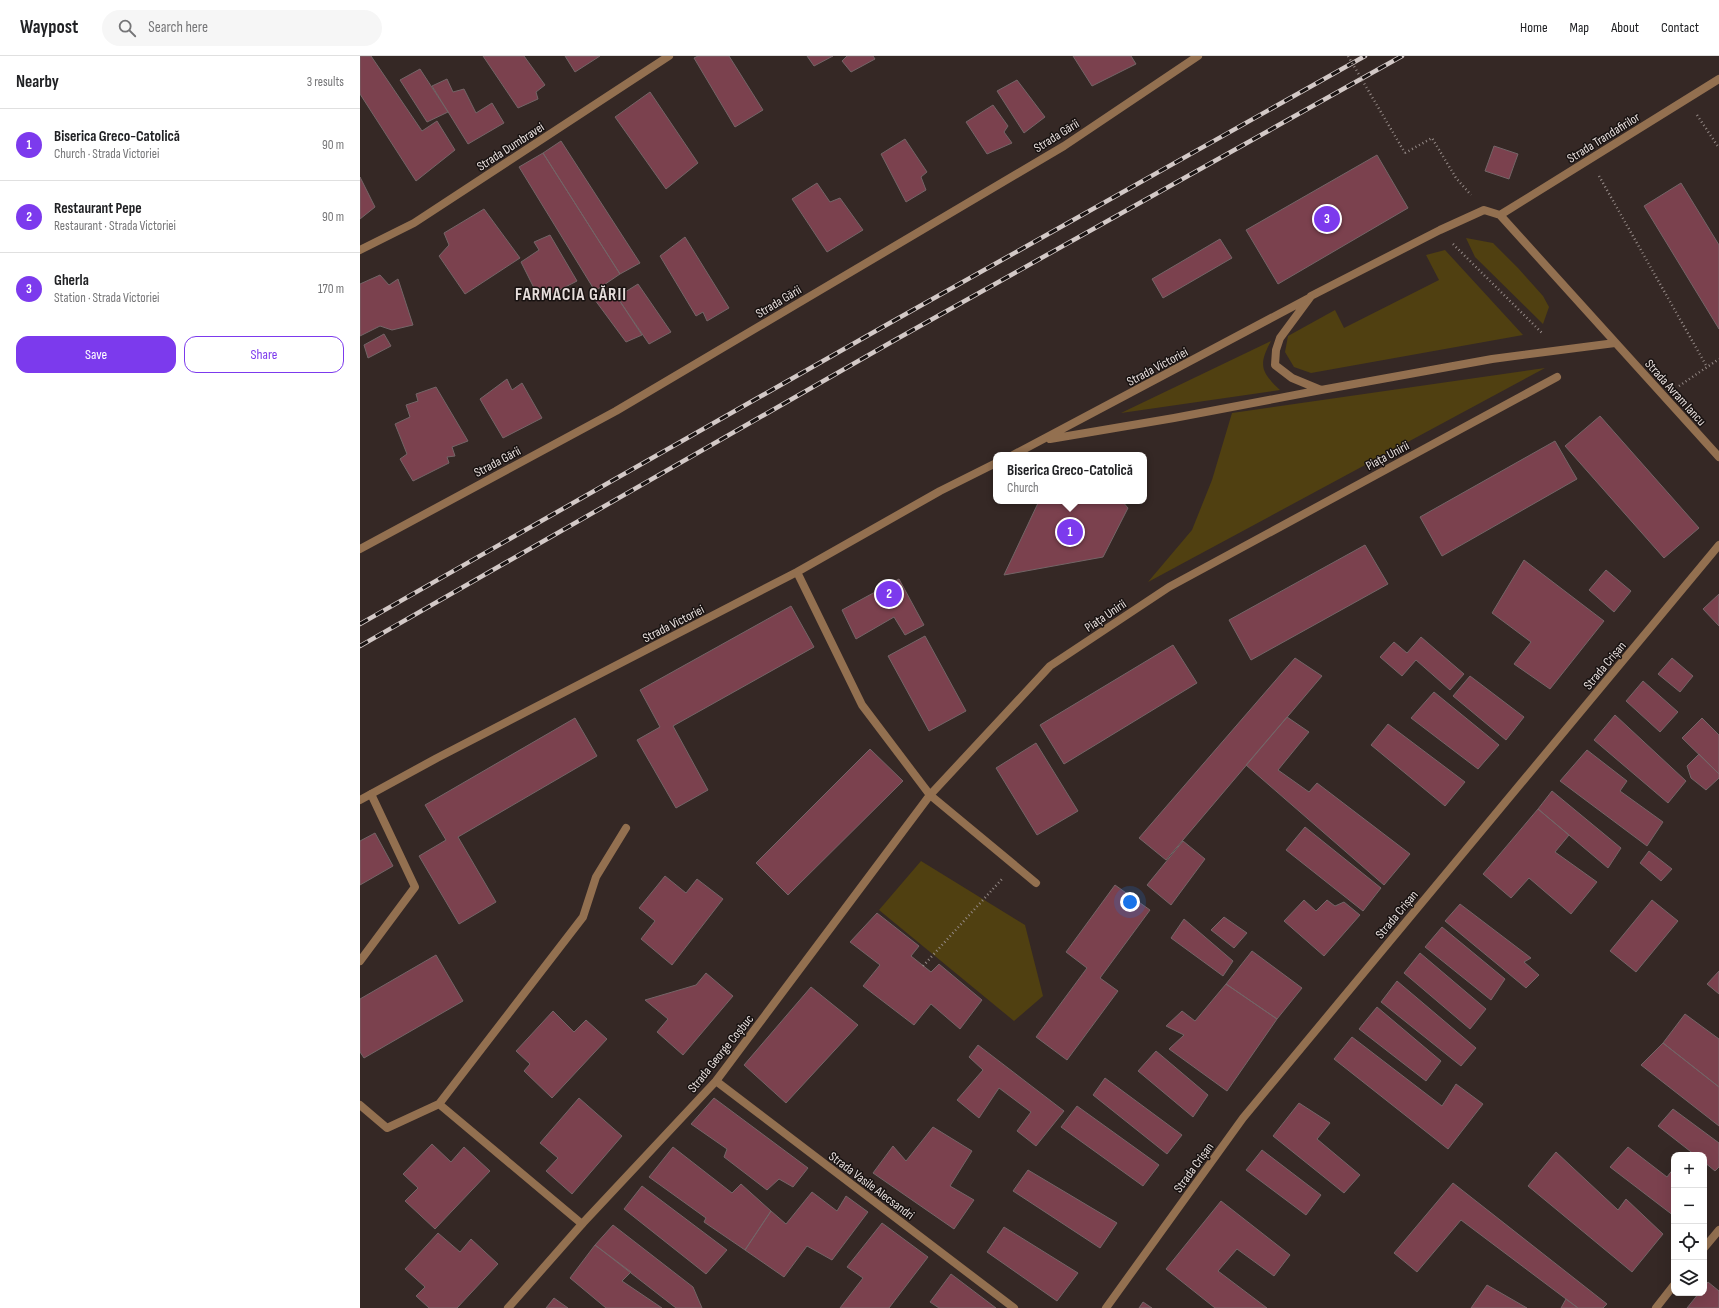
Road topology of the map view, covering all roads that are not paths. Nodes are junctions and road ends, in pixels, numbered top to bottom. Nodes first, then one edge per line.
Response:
1 (669, 56) edge
2 (1198, 56) edge
3 (1719, 79) edge
4 (1500, 215) junction
5 (360, 250) edge
6 (1311, 296) junction
7 (1615, 343) junction
8 (1557, 376) dead end
9 (1321, 390) junction
10 (1043, 440) junction
11 (1019, 452) edge
12 (1719, 457) edge
13 (993, 464) edge
14 (1719, 545) edge
15 (360, 549) edge
16 (797, 572) junction
17 (371, 794) junction
18 (930, 795) junction
19 (360, 800) edge
20 (626, 828) dead end
21 (1036, 883) dead end
22 (360, 961) edge
23 (716, 1081) junction
24 (439, 1104) junction
25 (360, 1105) edge
26 (582, 1224) junction
27 (1719, 1230) edge
28 (1707, 1244) edge
29 (1671, 1289) edge
30 (508, 1308) edge
31 (1014, 1308) edge
32 (1106, 1308) edge
33 (1656, 1308) edge

1 - 5 street, Strada Dumbravei
2 - 15 street, Strada Gării
3 - 4 street, Strada Trandafirilor
4 - 6 street, Strada Victoriei
4 - 7 street, Strada Avram Iancu
6 - 9 street
6 - 10 street, Strada Victoriei
7 - 9 street
7 - 12 street, Strada Avram Iancu
8 - 18 street, Piața Unirii
9 - 10 street
10 - 11 street, Strada Victoriei
13 - 16 street, Strada Victoriei
14 - 32 street, Strada Crișan
16 - 17 street, Strada Victoriei
16 - 18 street
17 - 19 street, Strada Victoriei
17 - 22 street
18 - 21 street
18 - 23 street, Strada George Coșbuc
20 - 24 street
23 - 26 street, Strada George Coșbuc
23 - 31 street, Strada Vasile Alecsandri
24 - 25 street
24 - 26 street
26 - 30 street, Strada George Coșbuc
27 - 28 street
29 - 33 street

